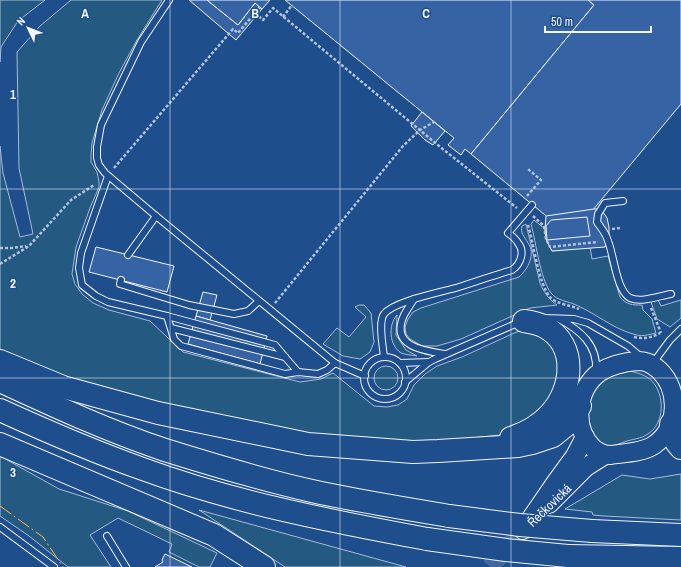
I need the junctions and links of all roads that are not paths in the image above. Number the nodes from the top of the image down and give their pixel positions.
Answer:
1 (169, 0) edge
2 (108, 176) junction
3 (623, 201) dead end
4 (532, 205) dead end
5 (156, 216) junction
6 (128, 255) dead end
7 (121, 280) dead end
8 (671, 294) dead end
9 (414, 299) junction
10 (259, 301) junction
11 (167, 316) junction
12 (557, 319) junction
13 (524, 321) junction
14 (171, 328) junction
15 (681, 329) edge
16 (446, 354) junction
17 (286, 357) junction
18 (384, 357) junction
19 (0, 361) edge
20 (429, 362) junction
21 (335, 363) junction
22 (400, 363) junction
23 (649, 363) junction
24 (298, 372) junction
25 (364, 376) junction
26 (596, 376) junction
27 (0, 381) edge
28 (405, 382) junction
29 (678, 401) edge
30 (580, 406) junction
31 (0, 410) edge
32 (671, 424) junction
33 (585, 437) junction
34 (0, 444) edge
35 (681, 448) edge
36 (438, 451) junction
37 (606, 455) junction
38 (0, 527) edge
39 (681, 535) edge
40 (107, 536) dead end
41 (681, 558) edge
42 (54, 567) edge
43 (126, 567) edge
44 (264, 567) edge

1 - 2 lane
2 - 5 lane
2 - 11 lane
3 - 8 lane
4 - 9 lane
5 - 6 lane
5 - 10 lane
7 - 10 lane
9 - 16 lane
9 - 18 lane
10 - 21 lane
11 - 14 lane
11 - 17 lane
12 - 13 lane
12 - 23 lane
12 - 26 lane
13 - 16 lane
13 - 36 highway
14 - 17 lane
14 - 24 lane
15 - 23 lane
16 - 20 lane
17 - 24 lane
18 - 22 lane
18 - 25 lane
19 - 36 highway
20 - 22 lane
20 - 28 lane
21 - 24 lane
21 - 25 lane
22 - 28 lane
23 - 26 street
23 - 29 street
25 - 28 lane
26 - 30 street
27 - 39 highway, bridge
29 - 32 street
30 - 33 street
30 - 36 highway
31 - 41 highway, bridge
32 - 35 highway
32 - 37 street
33 - 37 street
33 - 37 street, Řečkovická
34 - 44 highway
38 - 42 lane
40 - 43 lane

